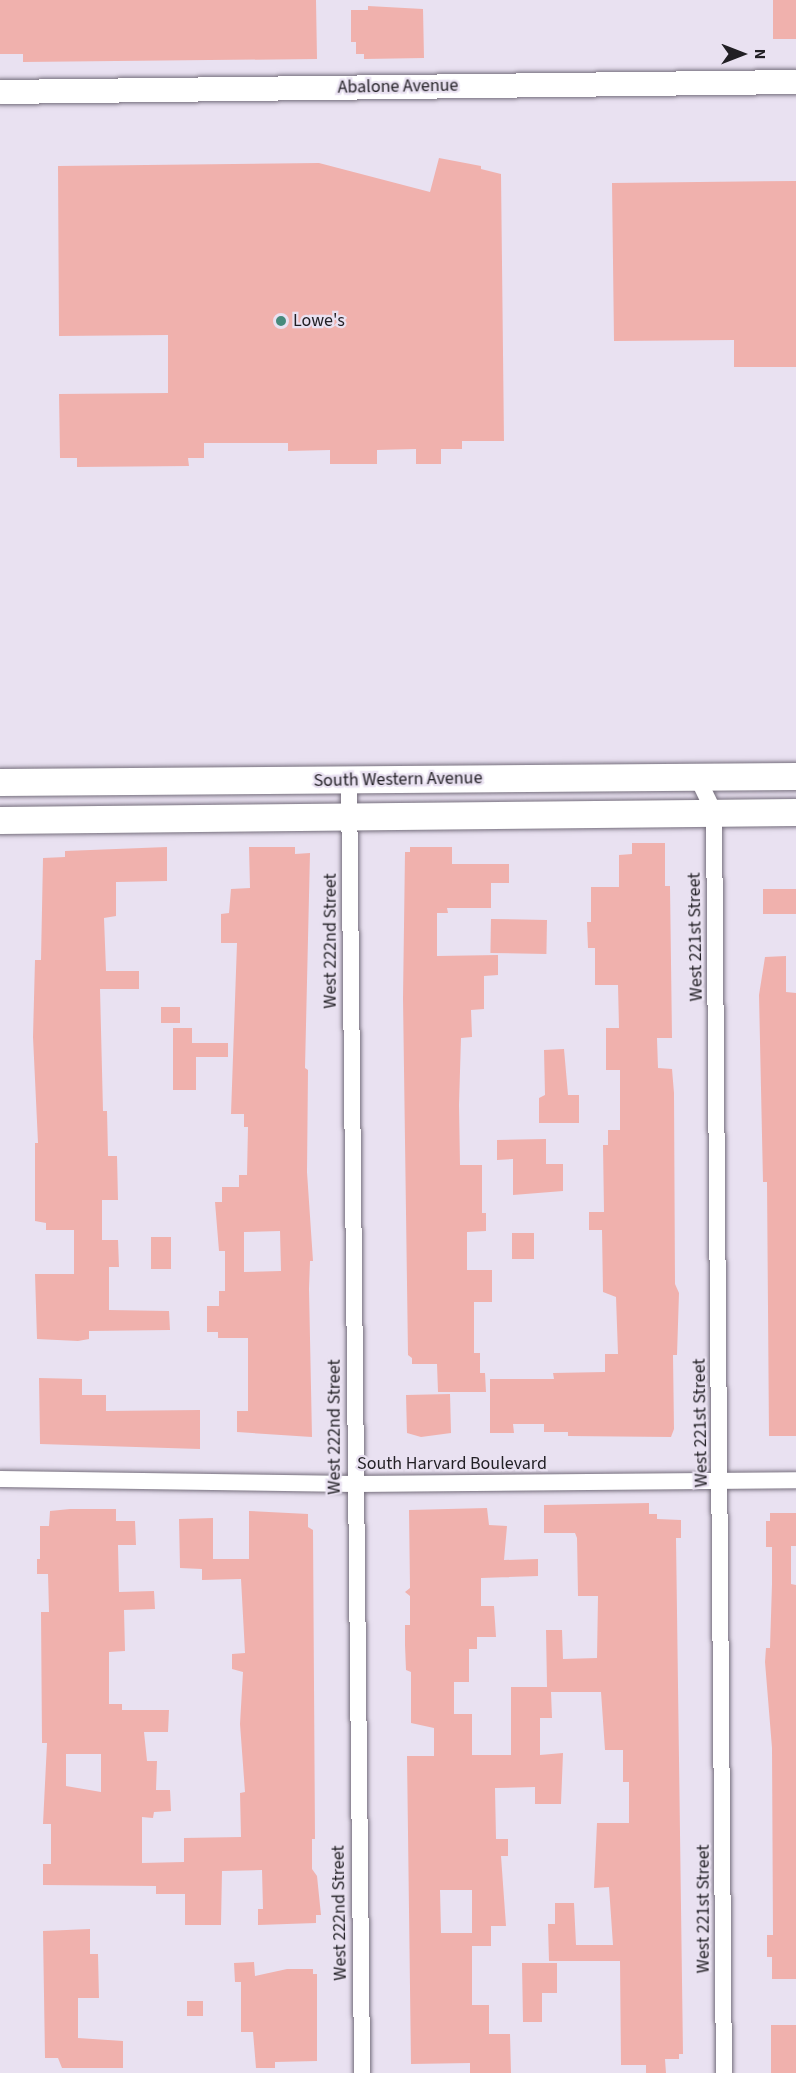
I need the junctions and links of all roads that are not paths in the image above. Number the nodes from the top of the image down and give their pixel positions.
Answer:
1 (796, 82) edge
2 (0, 92) edge
3 (796, 776) edge
4 (697, 777) junction
5 (350, 781) junction
6 (0, 782) edge
7 (714, 812) junction
8 (796, 812) edge
9 (350, 815) junction
10 (0, 820) edge
11 (0, 1479) edge
12 (796, 1480) edge
13 (721, 1481) junction
14 (355, 1484) junction
15 (362, 2073) edge
16 (724, 2073) edge

1 - 2 street, Abalone Avenue
3 - 4 main road, South Western Avenue
4 - 5 main road, South Western Avenue
4 - 7 street, West 221st Street
5 - 6 main road, South Western Avenue
5 - 9 street, West 222nd Street
7 - 8 main road, South Western Avenue
7 - 9 main road, South Western Avenue
7 - 13 street, West 221st Street
9 - 10 main road, South Western Avenue
9 - 14 street, West 222nd Street
11 - 14 street, South Harvard Boulevard
12 - 13 street, South Harvard Boulevard
13 - 14 street, South Harvard Boulevard
13 - 16 street, West 221st Street
14 - 15 street, West 222nd Street

